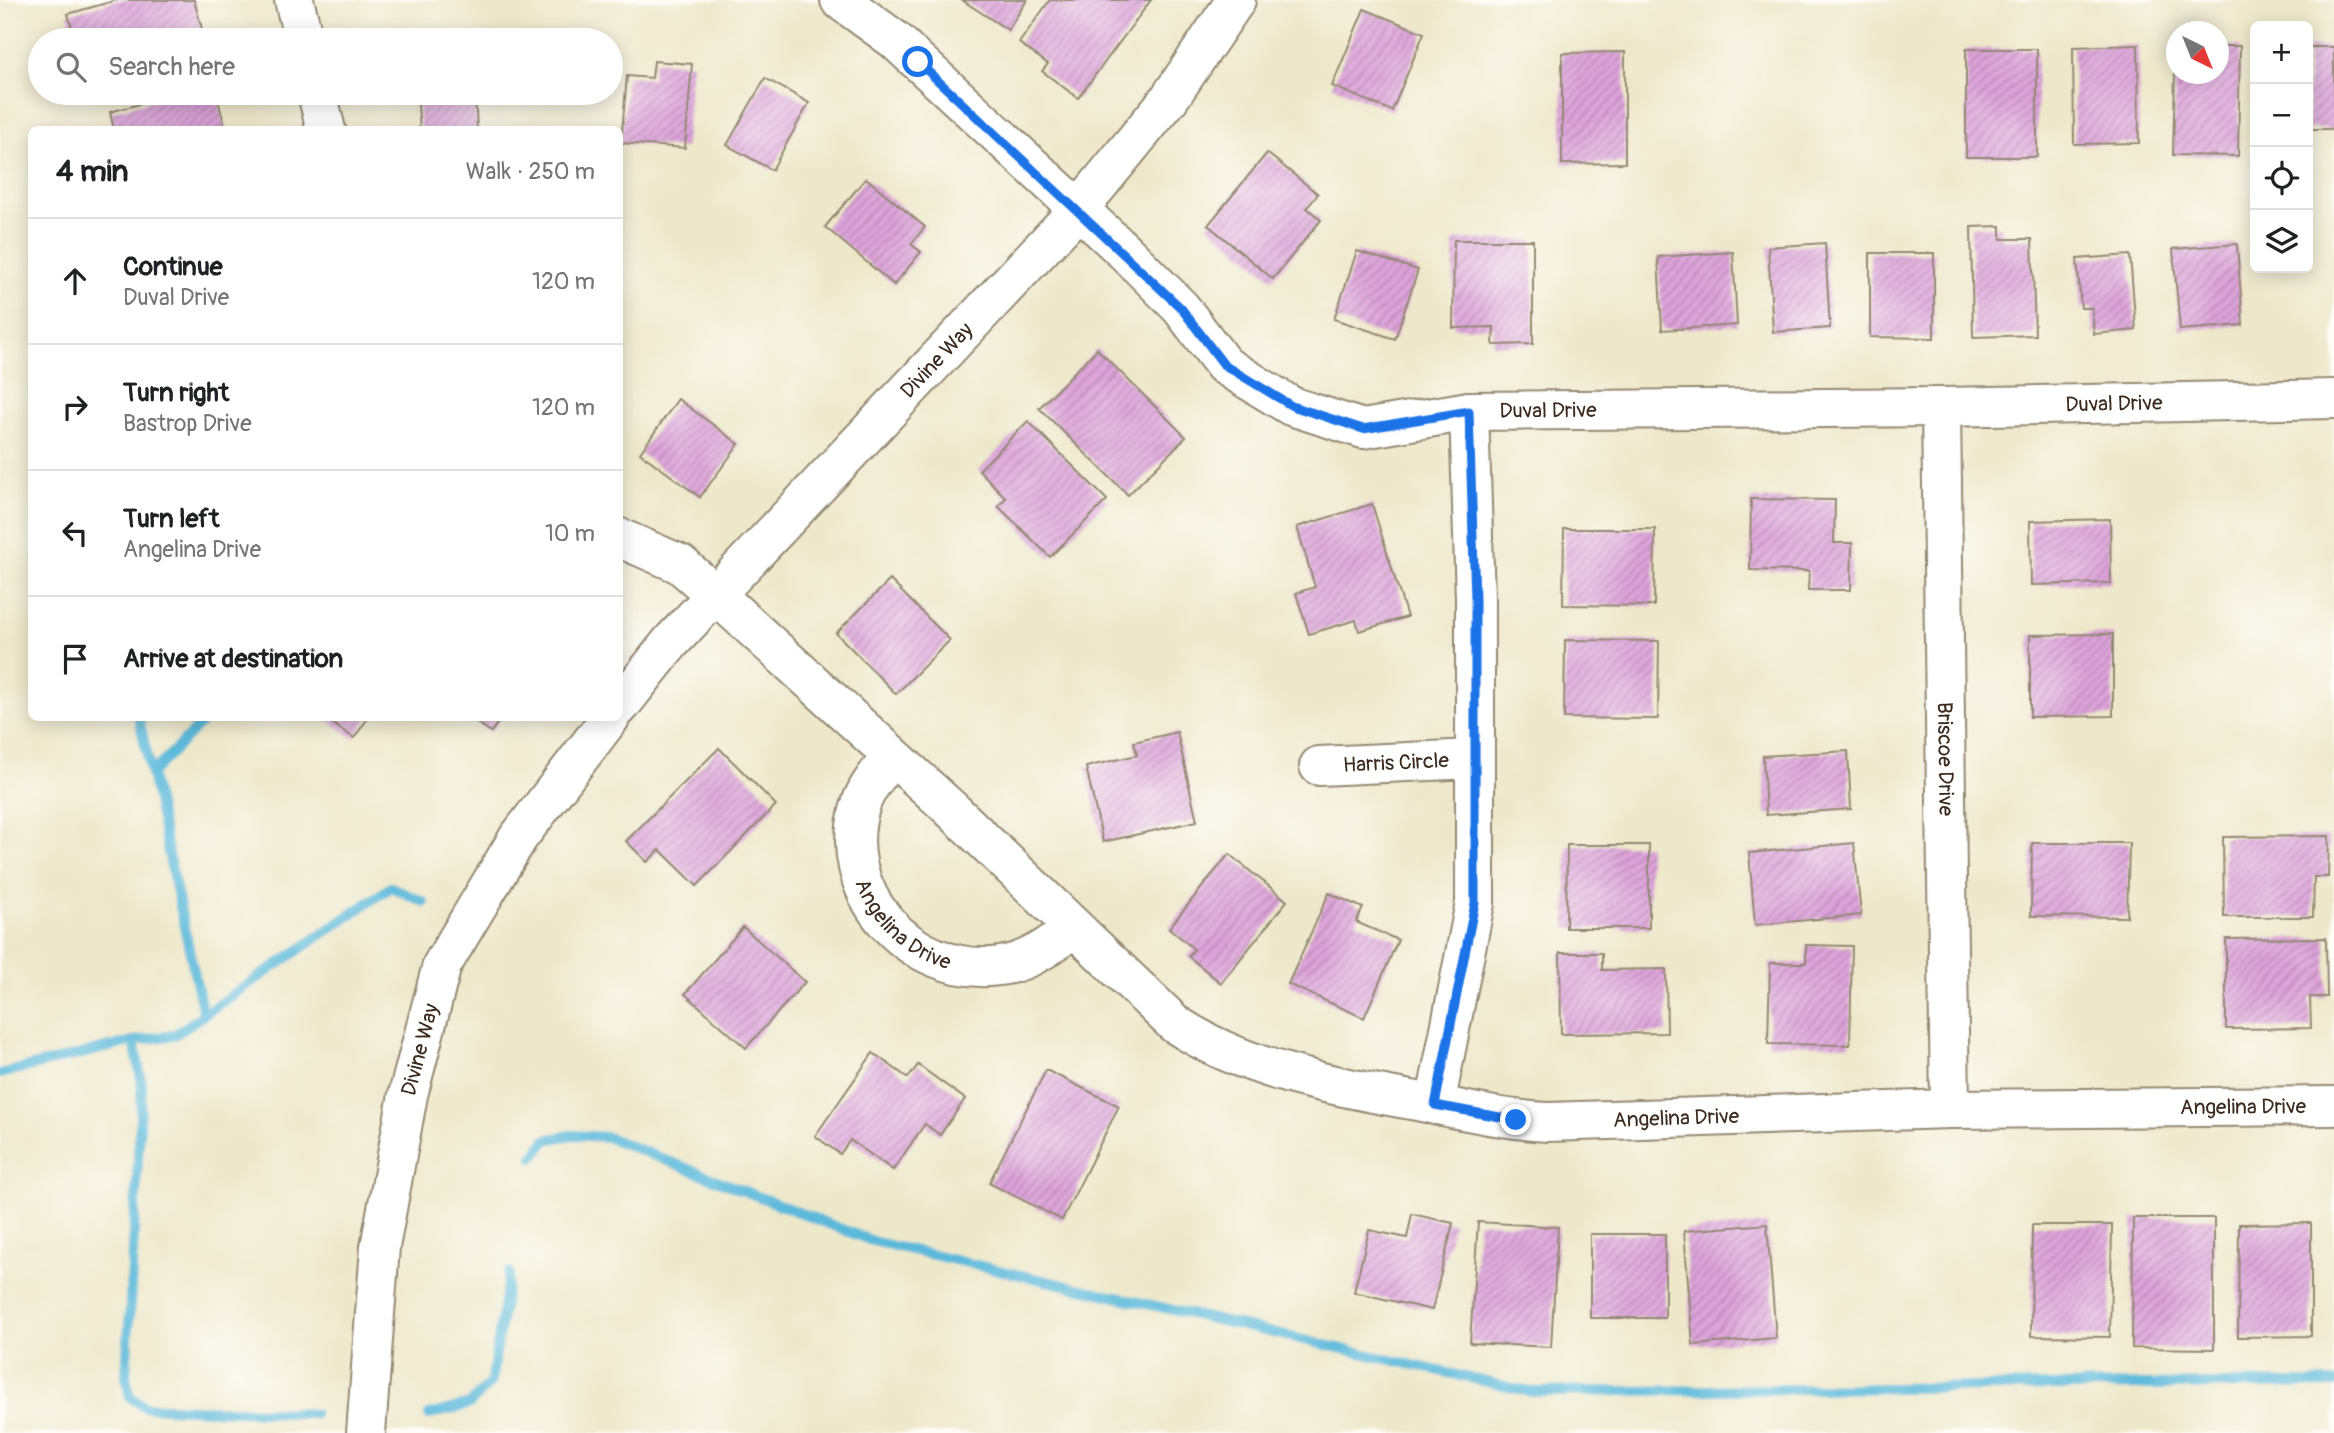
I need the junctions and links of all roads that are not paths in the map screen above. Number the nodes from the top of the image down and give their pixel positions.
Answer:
1 (294, 0) edge
2 (840, 0) edge
3 (1236, 0) edge
4 (301, 28) edge
5 (320, 105) edge
6 (325, 126) edge
7 (1078, 211) junction
8 (2334, 399) edge
9 (1941, 407) junction
10 (1469, 411) junction
11 (623, 539) edge
12 (716, 595) junction
13 (623, 702) edge
14 (608, 721) edge
15 (892, 758) junction
16 (1474, 759) junction
17 (1319, 766) dead end
18 (1074, 927) junction
19 (1435, 1105) junction
20 (2334, 1106) edge
21 (1950, 1109) junction
22 (366, 1433) edge

1 - 4 street
2 - 7 street, Duval Drive
3 - 7 street, Divine Way
5 - 6 street
7 - 10 street, Duval Drive
7 - 12 street, Divine Way
8 - 9 street, Duval Drive
9 - 10 street, Duval Drive
9 - 21 street, Briscoe Drive
10 - 16 street
11 - 12 street, Angelina Drive
12 - 13 street, Divine Way
12 - 15 street, Angelina Drive
14 - 22 street, Divine Way
15 - 18 street, Angelina Drive
15 - 18 street, Angelina Drive
16 - 17 street, Harris Circle
16 - 19 street
18 - 19 street, Angelina Drive
19 - 21 street, Angelina Drive
20 - 21 street, Angelina Drive

